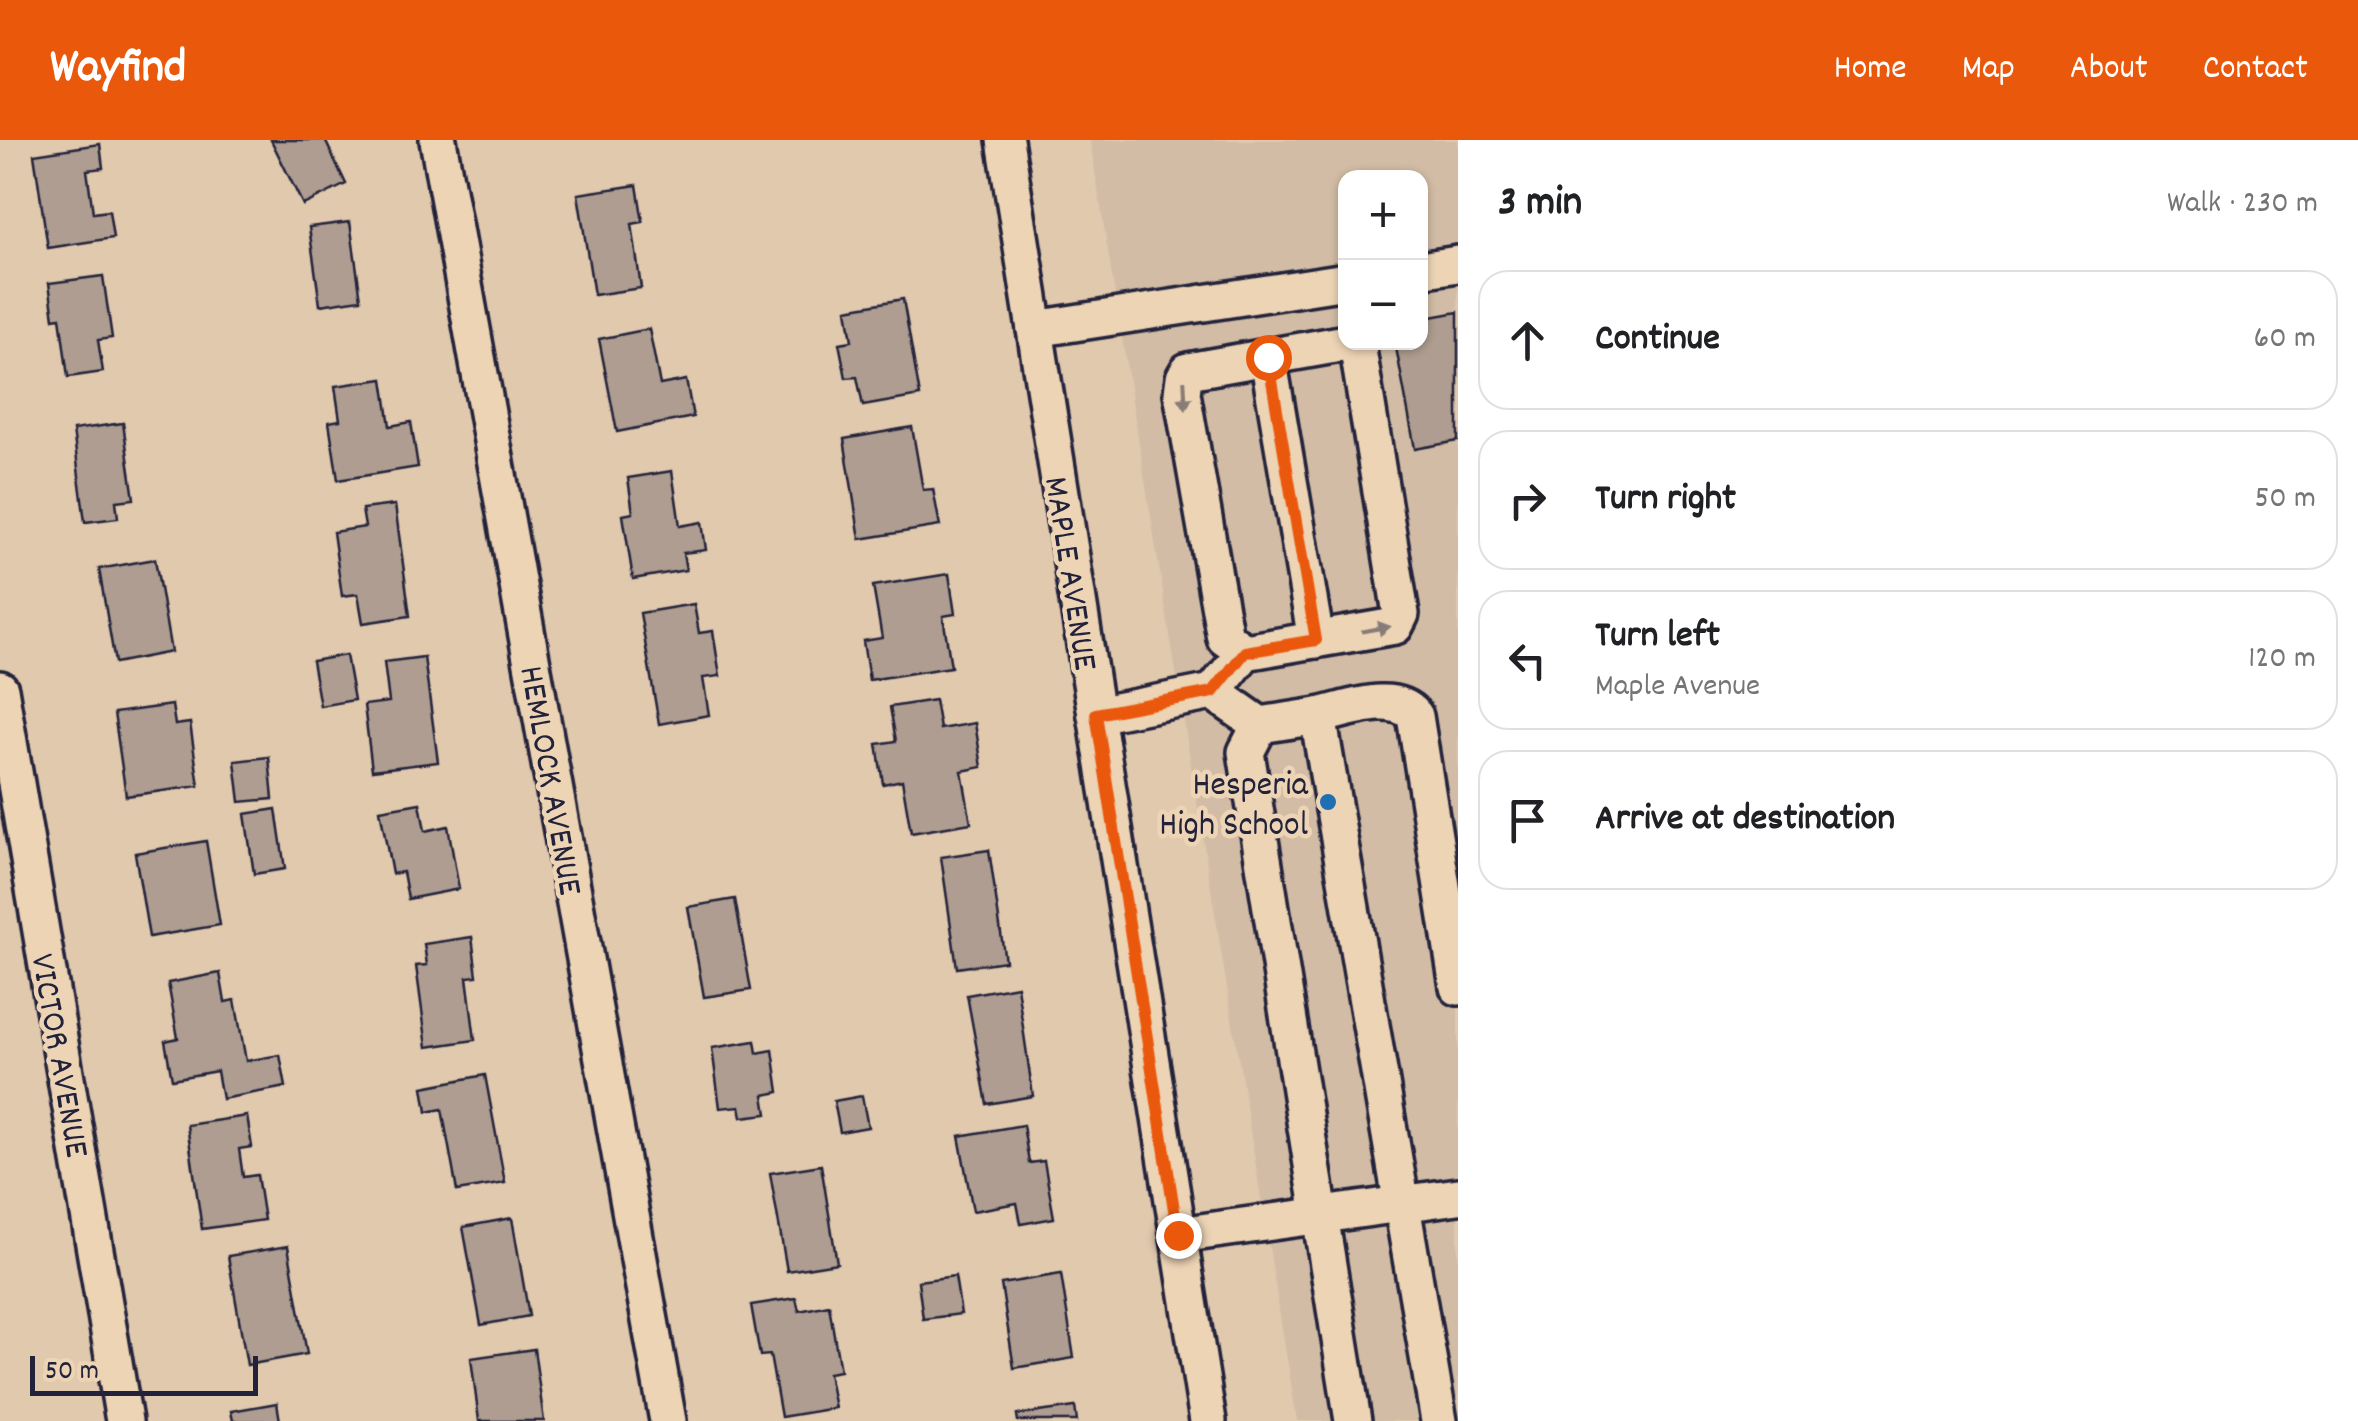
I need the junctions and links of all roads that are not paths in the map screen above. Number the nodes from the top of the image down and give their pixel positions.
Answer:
1 (438, 140) edge
2 (1005, 140) edge
3 (1458, 264) edge
4 (1428, 269) edge
5 (1338, 282) edge
6 (1035, 328) junction
7 (1268, 357) junction
8 (1316, 640) junction
9 (1245, 652) junction
10 (0, 689) edge
11 (1213, 692) junction
12 (1096, 714) junction
13 (1318, 716) junction
14 (1260, 725) junction
15 (1458, 987) edge
16 (1458, 1196) edge
17 (1404, 1204) junction
18 (1320, 1217) junction
19 (1178, 1235) junction
20 (124, 1421) edge
21 (668, 1421) edge
22 (1208, 1421) edge
23 (1352, 1421) edge
24 (1439, 1421) edge

1 - 21 street, HEMLOCK AVENUE
2 - 6 street, MAPLE AVENUE
3 - 4 street
5 - 6 street
6 - 12 street, MAPLE AVENUE
7 - 8 street
8 -> 7 street
7 -> 9 street
8 - 9 street
9 - 11 street
10 - 20 street, VICTOR AVENUE
11 - 12 street
11 - 14 street
12 - 19 street, MAPLE AVENUE
13 - 14 street
13 - 15 street
13 - 17 street
14 - 18 street
16 - 17 street
17 - 18 street
17 - 24 street
18 - 19 street
18 - 23 street
19 - 22 street, MAPLE AVENUE

